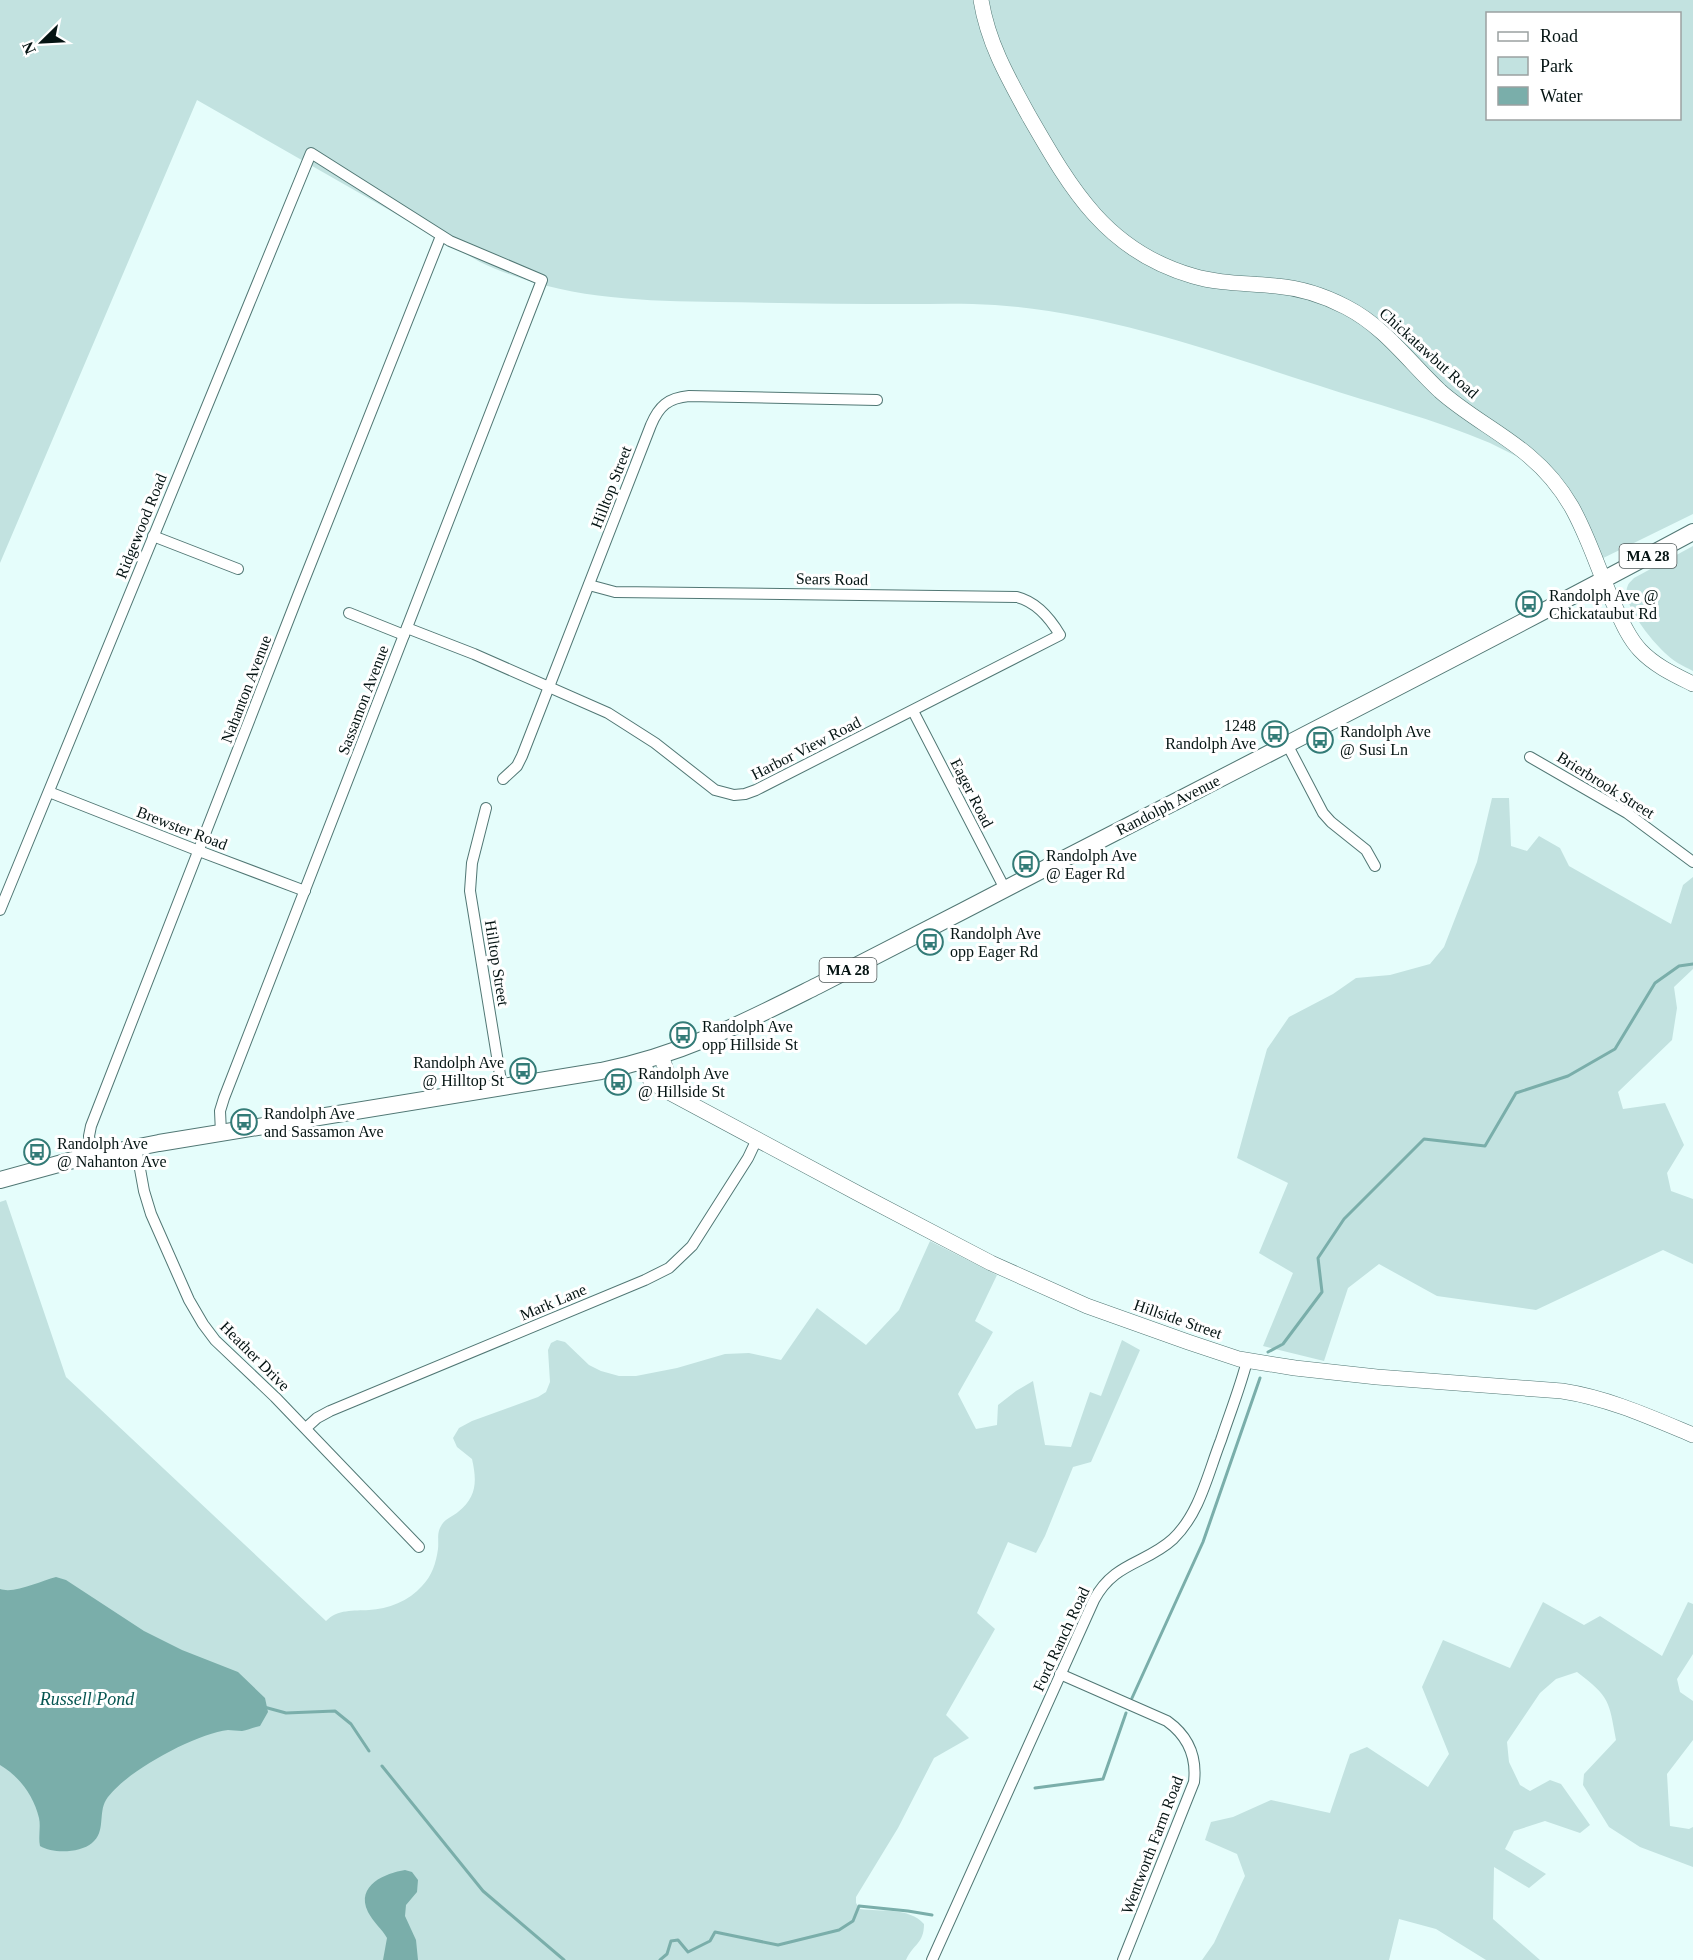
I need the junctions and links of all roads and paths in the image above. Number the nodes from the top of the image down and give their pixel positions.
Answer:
1 (981, 0) edge
2 (441, 236) junction
3 (877, 400) dead end
4 (1693, 532) edge
5 (153, 536) junction
6 (238, 569) dead end
7 (1603, 580) junction
8 (589, 585) junction
9 (349, 612) dead end
10 (406, 631) junction
11 (1060, 635) joint
12 (1693, 684) edge
13 (549, 688) junction
14 (913, 711) junction
15 (1287, 744) junction
16 (1530, 757) dead end
17 (503, 779) dead end
18 (49, 792) junction
19 (486, 808) dead end
20 (199, 851) junction
21 (1693, 862) edge
22 (1375, 866) dead end
23 (1005, 889) junction
24 (305, 891) junction
25 (0, 910) edge
26 (661, 1056) junction
27 (642, 1062) junction
28 (502, 1087) junction
29 (692, 1105) junction
30 (221, 1133) junction
31 (757, 1139) junction
32 (136, 1147) junction
33 (92, 1156) junction
34 (0, 1180) edge
35 (1247, 1361) junction
36 (306, 1428) junction
37 (1693, 1435) edge
38 (419, 1547) dead end
39 (1060, 1674) junction
40 (932, 1960) edge
41 (1123, 1960) edge

1 - 7 street, Chickatawbut Road
2 - 5 street, Ridgewood Road
2 - 10 street, Sassamon Avenue
2 - 20 street, Nahanton Avenue
3 - 8 street, Hilltop Street
4 - 7 main road, Randolph Avenue / MA 28
5 - 6 street
5 - 18 street, Ridgewood Road
7 - 12 street, Chickatawbut Road
7 - 15 main road, Randolph Avenue / MA 28
8 - 11 street, Sears Road
8 - 13 street, Hilltop Street
9 - 10 street, Harbor View Road
10 - 13 street, Harbor View Road
10 - 24 street, Sassamon Avenue
11 - 14 street, Harbor View Road
13 - 14 street, Harbor View Road
13 - 17 street, Hilltop Street
14 - 23 street, Eager Road
15 - 22 street
15 - 23 main road, Randolph Avenue / MA 28
16 - 21 street, Brierbrook Street
18 - 20 street, Brewster Road
18 - 25 street, Ridgewood Road
19 - 28 street, Hilltop Street
20 - 24 street, Brewster Road
20 - 33 street, Nahanton Avenue
23 - 26 main road, Randolph Avenue / MA 28
24 - 30 street, Sassamon Avenue
26 - 27 main road, Randolph Avenue / MA 28
26 - 29 street, Hillside Street
27 - 28 main road, Randolph Avenue / MA 28
27 - 29 street, Hillside Street
28 - 30 main road, Randolph Avenue / MA 28
29 - 31 street, Hillside Street
30 - 32 main road, Randolph Avenue / MA 28
31 - 35 street, Hillside Street
31 - 36 street, Mark Lane
32 - 33 main road, Randolph Avenue / MA 28
32 - 36 street, Heather Drive
33 - 34 main road, Randolph Avenue / MA 28
35 - 37 street, Hillside Street
35 - 39 street, Ford Ranch Road
36 - 38 street, Heather Drive
39 - 40 street, Ford Ranch Road
39 - 41 street, Wentworth Farm Road

